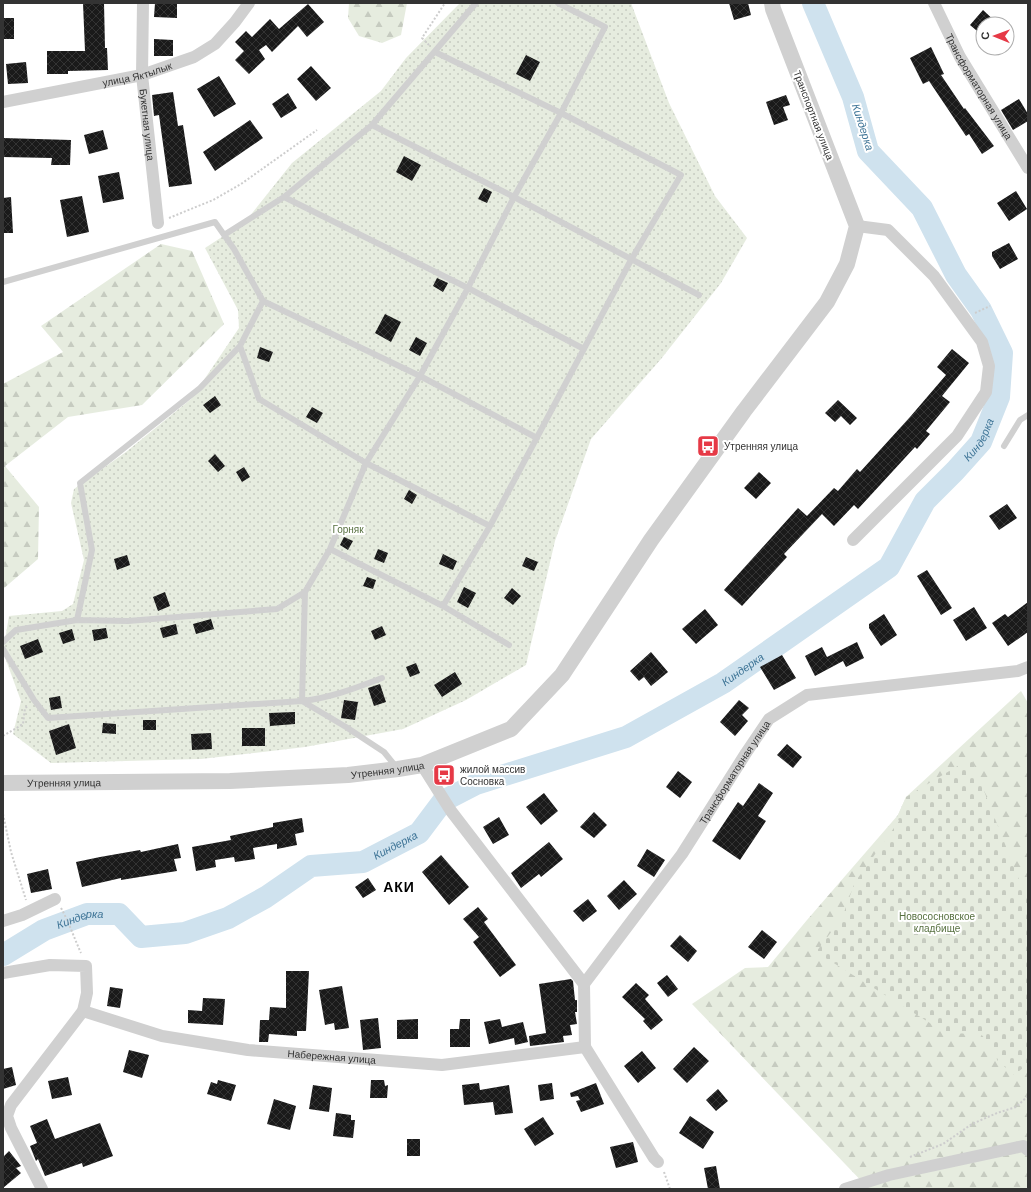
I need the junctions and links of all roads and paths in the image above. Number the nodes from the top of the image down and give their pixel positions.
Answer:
1 (143, 3) edge
2 (248, 3) edge
3 (445, 3) edge
4 (476, 3) edge
5 (558, 3) edge
6 (772, 3) edge
7 (934, 3) edge
8 (435, 52) junction
9 (142, 75) junction
10 (3, 102) edge
11 (561, 113) junction
12 (372, 125) junction
13 (317, 130) dead end
14 (1028, 168) edge
15 (284, 197) junction
16 (514, 197) junction
17 (158, 223) joint
18 (857, 226) junction
19 (224, 235) junction
20 (631, 260) junction
21 (3, 282) edge
22 (468, 288) junction
23 (699, 295) dead end
24 (263, 301) junction
25 (990, 306) dead end
26 (964, 318) junction
27 (240, 346) junction
28 (584, 349) junction
29 (420, 376) junction
30 (1028, 415) edge
31 (537, 438) junction
32 (1004, 446) dead end
33 (366, 463) junction
34 (490, 526) junction
35 (853, 540) dead end
36 (330, 549) junction
37 (305, 592) junction
38 (443, 606) junction
39 (77, 620) junction
40 (3, 642) edge
41 (509, 645) dead end
42 (3, 649) edge
43 (1028, 667) edge
44 (382, 678) dead end
45 (34, 700) junction
46 (302, 701) junction
47 (3, 736) edge
48 (422, 765) junction
49 (398, 770) junction
50 (3, 783) edge
51 (3, 814) edge
52 (55, 899) dead end
53 (30, 911) junction
54 (66, 918) dead end
55 (3, 921) edge
56 (86, 966) junction
57 (3, 973) edge
58 (584, 984) junction
59 (83, 1011) junction
60 (585, 1047) junction
61 (1028, 1096) edge
62 (1028, 1150) edge
63 (906, 1158) dead end
64 (658, 1162) joint
65 (42, 1189) edge
66 (670, 1189) edge
67 (845, 1189) edge

1 - 9 street, Букетная улица
2 - 9 street, улица Яктылык
3 - 8 path
4 - 8 lane
5 - 11 lane
6 - 18 street, Транспортная улица
7 - 14 street, Трансформаторная улица
8 - 11 lane
8 - 12 lane
9 - 10 street, улица Яктылык
9 - 17 street, Букетная улица
11 - 16 lane
11 - 20 lane
12 - 15 lane
12 - 16 lane
13 - 17 path
15 - 19 lane
15 - 22 lane
16 - 20 lane
16 - 22 lane
18 - 26 street
18 - 48 street, Утренняя улица
19 - 21 lane
19 - 24 lane
20 - 23 lane
20 - 28 lane
22 - 28 lane
22 - 29 lane
24 - 27 lane
24 - 29 lane
25 - 26 path
26 - 35 street
27 - 33 lane
27 - 39 lane
28 - 31 lane
29 - 31 lane
29 - 33 lane
30 - 32 lane
31 - 34 lane
33 - 34 lane
33 - 36 lane
34 - 38 lane
36 - 37 lane
36 - 38 lane
37 - 39 lane
37 - 46 lane
38 - 41 lane
39 - 40 lane
42 - 45 lane
43 - 58 street, Трансформаторная улица
44 - 46 lane
45 - 46 lane
45 - 47 path
46 - 49 lane
48 - 49 street, Утренняя улица
48 - 58 street
49 - 50 street, Утренняя улица
51 - 53 path
52 - 53 street
53 - 55 street
54 - 56 path
56 - 57 street
56 - 59 street
58 - 60 street
59 - 60 street, Набережная улица
59 - 65 street
60 - 64 street
61 - 63 path
62 - 67 street
64 - 66 path

